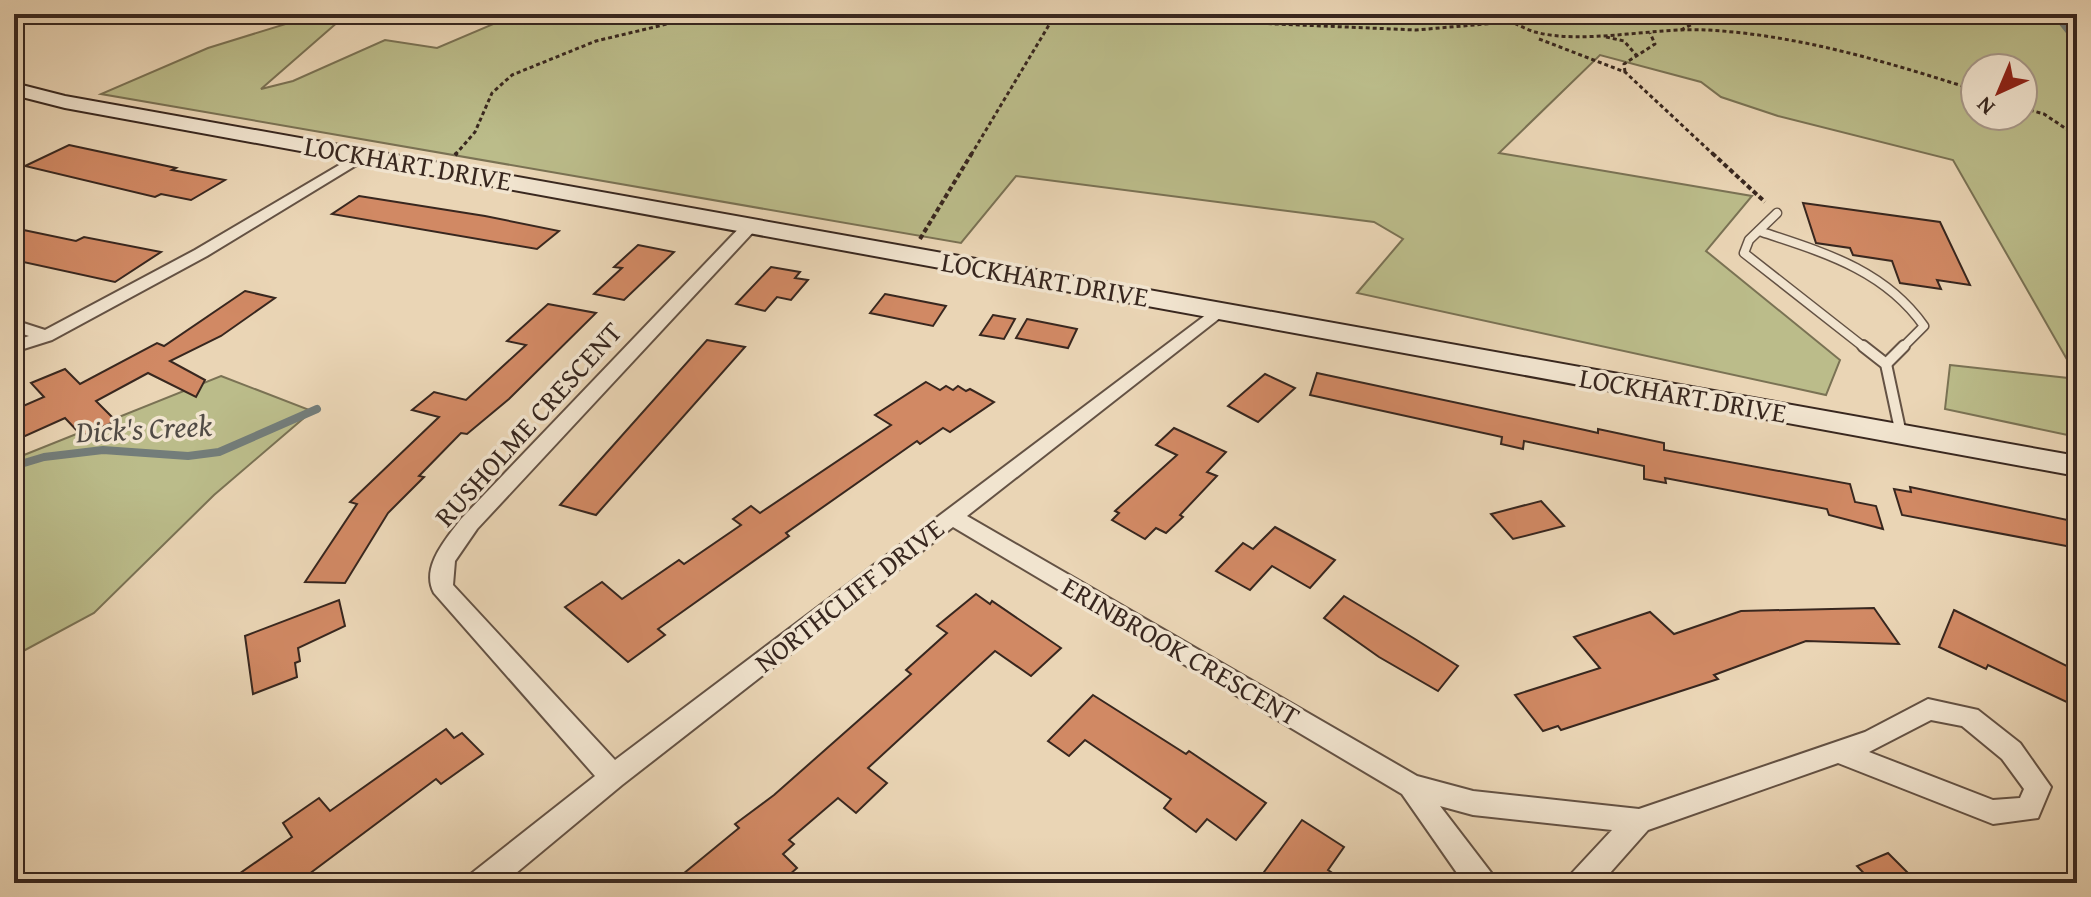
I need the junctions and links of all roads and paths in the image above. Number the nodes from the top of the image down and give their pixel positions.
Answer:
1 (709, 14) edge
2 (1044, 14) edge
3 (1496, 14) edge
4 (1523, 14) edge
5 (1712, 14) edge
6 (1055, 15) edge
7 (1509, 20) junction
8 (1677, 32) junction
9 (1650, 33) junction
10 (1596, 34) junction
11 (1539, 39) dead end
12 (1637, 56) junction
13 (1625, 72) junction
14 (1959, 85) edge
15 (14, 89) edge
16 (2039, 113) edge
17 (2077, 136) edge
18 (363, 155) junction
19 (443, 170) junction
20 (1777, 213) joint
21 (751, 225) junction
22 (1759, 231) junction
23 (912, 255) junction
24 (1219, 310) junction
25 (14, 325) edge
26 (46, 336) junction
27 (14, 347) edge
28 (1886, 364) junction
29 (1901, 434) junction
30 (2077, 466) edge
31 (951, 516) junction
32 (1839, 752) junction
33 (613, 777) junction
34 (1411, 786) junction
35 (1639, 821) junction
36 (482, 883) edge
37 (1485, 883) edge
38 (1582, 883) edge

1 - 19 path
2 - 6 path
3 - 7 path
4 - 7 path
5 - 8 path
6 - 7 path
6 - 23 path
7 - 10 path
8 - 9 path
8 - 14 path
9 - 10 path
9 - 12 path
10 - 12 path
11 - 13 path
12 - 13 path
13 - 20 path
15 - 18 street, LOCKHART DRIVE
16 - 17 path
18 - 19 street, LOCKHART DRIVE
18 - 26 street
19 - 21 street, LOCKHART DRIVE
20 - 22 lane
21 - 23 street, LOCKHART DRIVE
21 - 33 street, RUSHOLME CRESCENT
22 - 28 lane
22 - 28 lane
23 - 24 street, LOCKHART DRIVE
24 - 29 street, LOCKHART DRIVE
24 - 31 street, NORTHCLIFF DRIVE
25 - 26 street
26 - 27 street
28 - 29 lane
29 - 30 street, LOCKHART DRIVE
31 - 33 street, NORTHCLIFF DRIVE
31 - 34 street, ERINBROOK CRESCENT
32 - 32 street, ERINBROOK CRESCENT
32 - 35 street, ERINBROOK CRESCENT
33 - 36 street, NORTHCLIFF DRIVE
34 - 35 street, ERINBROOK CRESCENT
34 - 37 street, ERINBROOK CRESCENT
35 - 38 street, ERINBROOK CRESCENT

